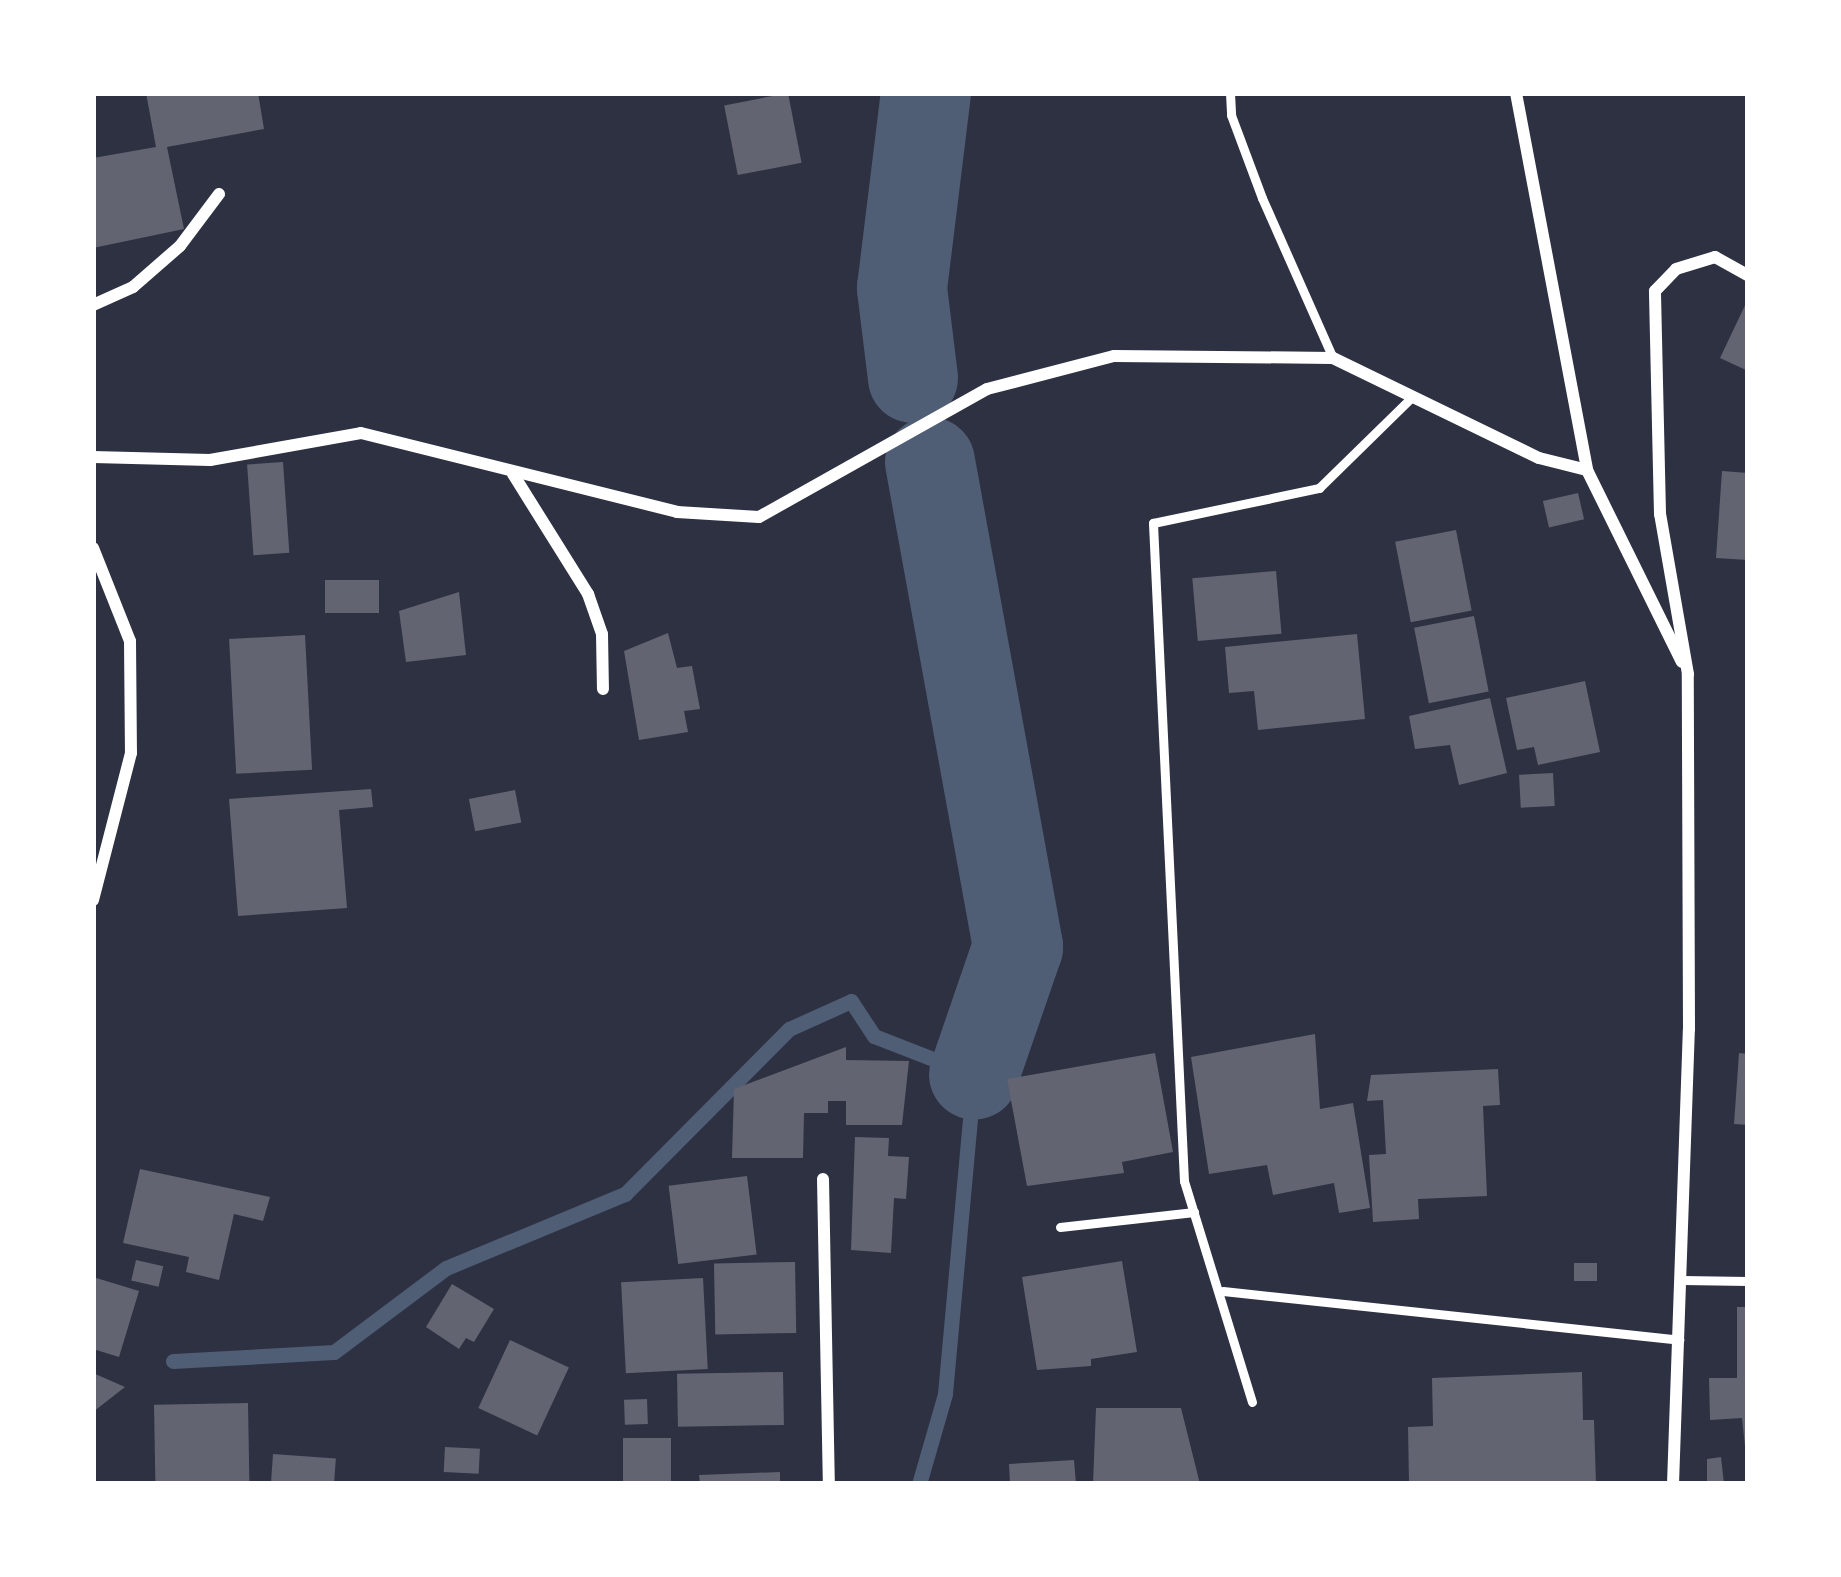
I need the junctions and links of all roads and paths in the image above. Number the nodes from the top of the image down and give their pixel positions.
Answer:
1 (1230, 93) edge
2 (1516, 93) edge
3 (219, 194) dead end
4 (1748, 275) edge
5 (93, 305) edge
6 (1333, 358) junction
7 (1413, 396) junction
8 (93, 457) edge
9 (1586, 470) junction
10 (513, 474) junction
11 (93, 548) edge
12 (1688, 674) junction
13 (603, 689) dead end
14 (93, 900) edge
15 (823, 1179) dead end
16 (1194, 1212) junction
17 (1060, 1227) dead end
18 (1682, 1280) junction
19 (1748, 1281) edge
20 (1223, 1291) junction
21 (1679, 1340) junction
22 (1252, 1402) dead end
23 (829, 1484) edge
24 (1673, 1484) edge

1 - 6 lane
2 - 9 street
3 - 5 street
4 - 12 street
6 - 7 street
6 - 10 street
7 - 9 street
7 - 16 lane
8 - 10 street
9 - 12 street
10 - 13 street
11 - 14 street
12 - 18 street
15 - 23 street
16 - 17 lane
16 - 20 lane
18 - 19 lane
18 - 21 street
20 - 21 lane
20 - 22 lane
21 - 24 street

